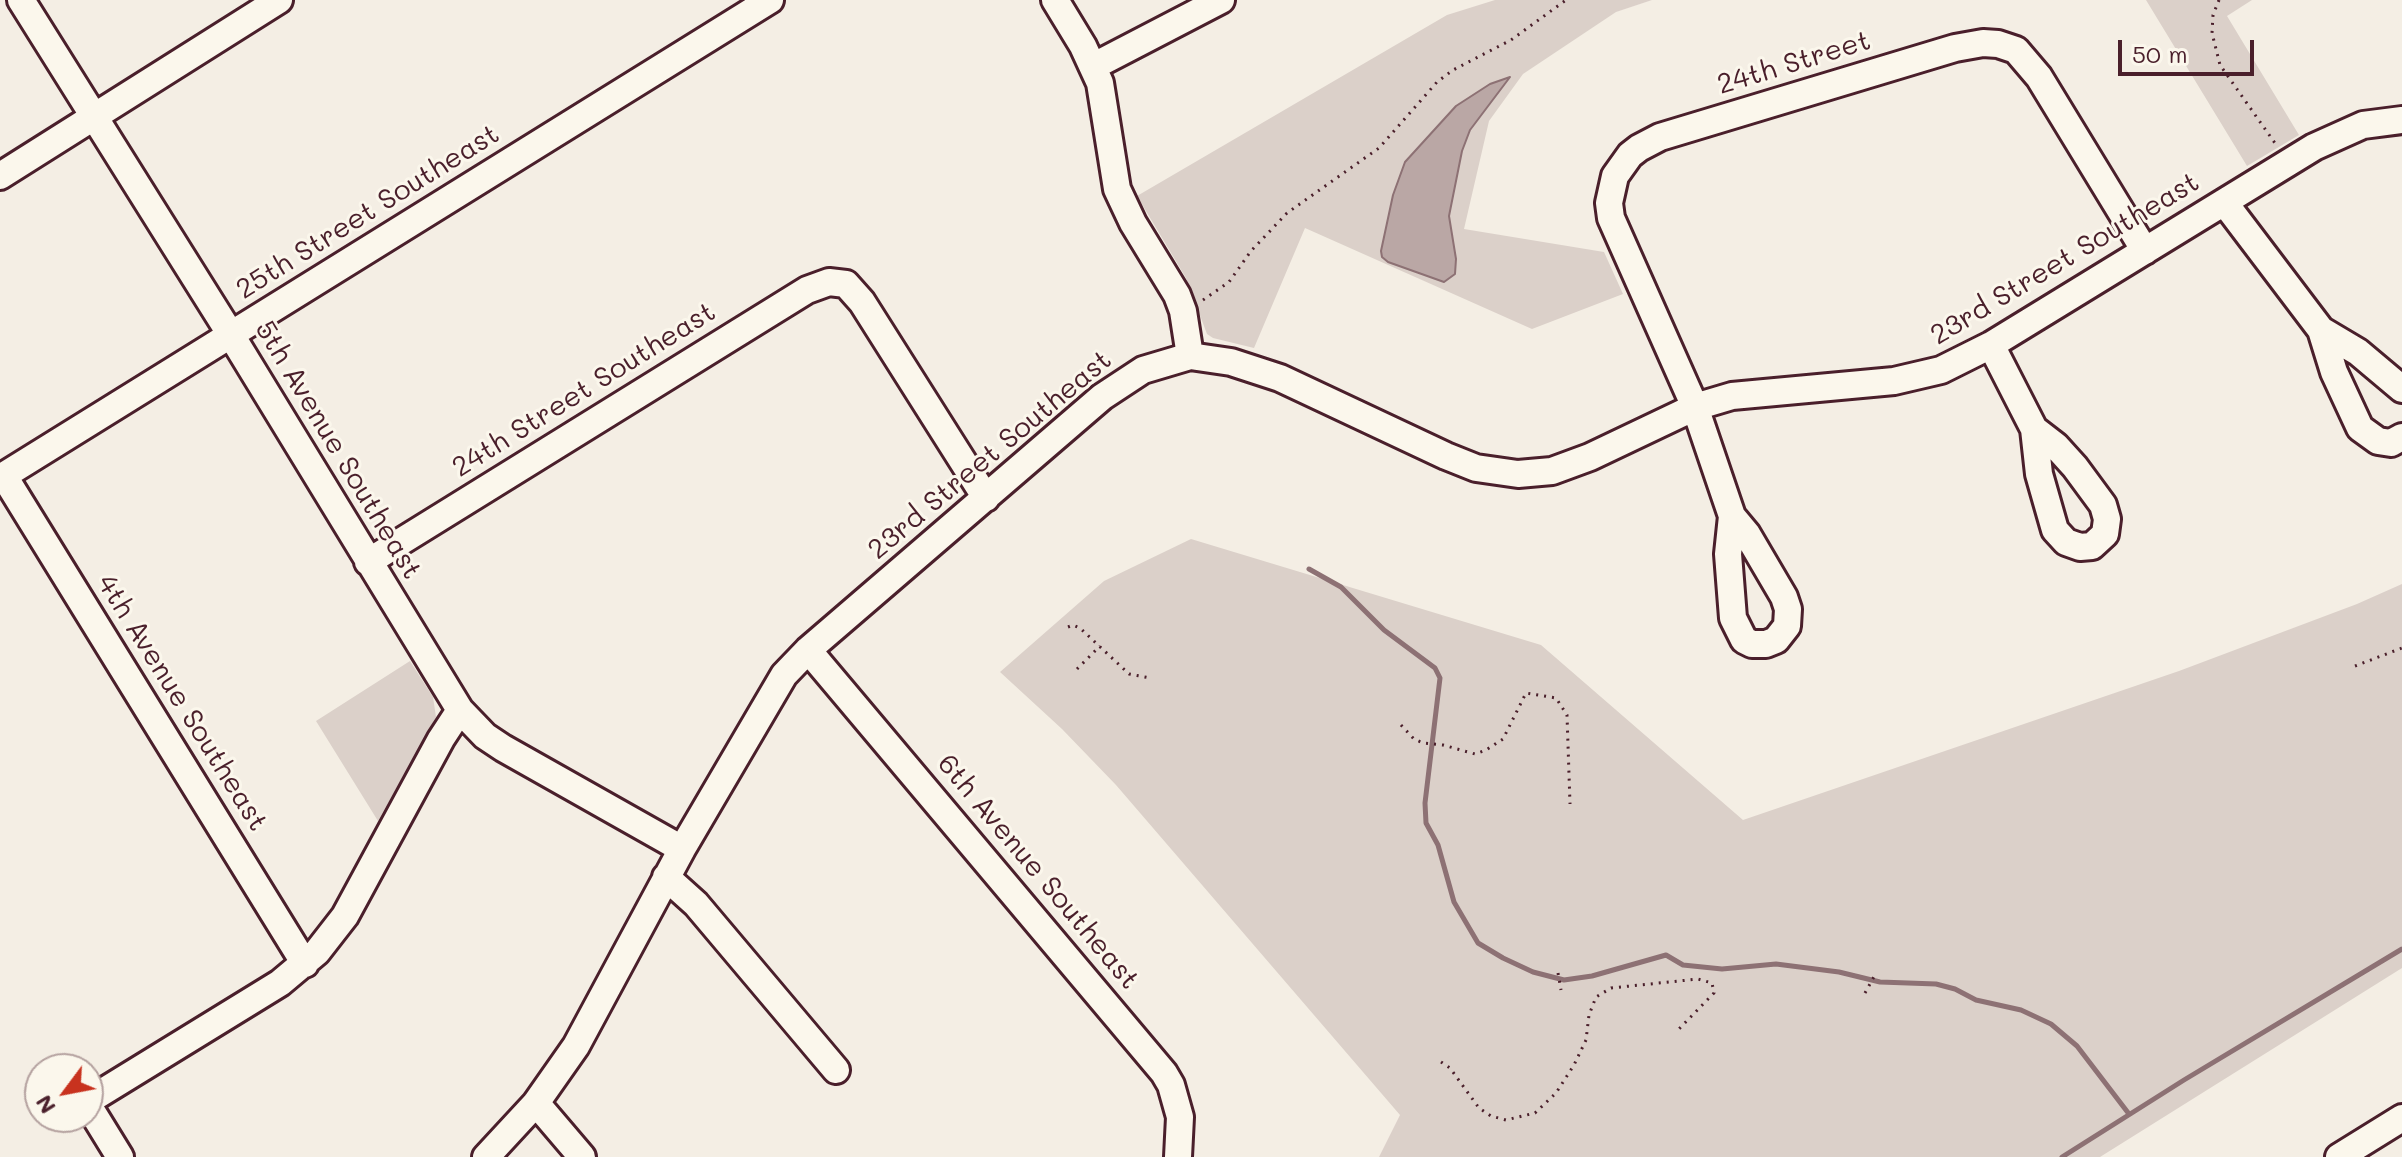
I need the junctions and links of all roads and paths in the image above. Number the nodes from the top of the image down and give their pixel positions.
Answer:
1 (21, 0) edge
2 (279, 0) edge
3 (770, 0) edge
4 (1055, 0) edge
5 (1221, 0) edge
6 (1566, 0) edge
7 (2219, 0) edge
8 (1094, 66) junction
9 (93, 118) junction
10 (2402, 120) edge
11 (2289, 162) junction
12 (0, 176) edge
13 (2224, 202) junction
14 (2145, 251) junction
15 (1183, 311) junction
16 (2321, 330) junction
17 (231, 335) junction
18 (1991, 345) junction
19 (1190, 356) junction
20 (2402, 389) edge
21 (1695, 407) junction
22 (2034, 429) dead end
23 (2402, 437) edge
24 (2, 477) edge
25 (986, 498) junction
26 (1732, 516) dead end
27 (368, 562) junction
28 (1068, 627) dead end
29 (1100, 646) junction
30 (2402, 648) edge
31 (808, 650) junction
32 (2355, 666) dead end
33 (1077, 669) dead end
34 (1150, 678) dead end
35 (460, 710) junction
36 (1401, 725) dead end
37 (1570, 804) dead end
38 (682, 849) junction
39 (666, 877) junction
40 (305, 964) junction
41 (1558, 973) dead end
42 (1876, 973) dead end
43 (1561, 990) dead end
44 (1865, 993) dead end
45 (1676, 1032) dead end
46 (1441, 1062) dead end
47 (836, 1070) dead end
48 (104, 1093) edge
49 (536, 1103) junction
50 (2402, 1118) edge
51 (104, 1130) edge
52 (1179, 1155) edge
53 (120, 1157) edge
54 (486, 1157) edge
55 (582, 1157) edge
56 (2339, 1157) edge

1 - 9 street, 5th Avenue Southeast
2 - 9 street
3 - 17 street, 25th Street Southeast
4 - 8 street
5 - 8 street
6 - 15 path
7 - 11 path
8 - 15 street
9 - 12 street
9 - 17 street, 5th Avenue Southeast
10 - 11 street, 23rd Street Southeast
11 - 13 street, 23rd Street Southeast
13 - 14 street, 23rd Street Southeast
13 - 16 street
14 - 18 street, 23rd Street Southeast
14 - 21 street, 24th Street
15 - 19 street
16 - 20 street
16 - 23 street
17 - 24 street, 25th Street Southeast
17 - 27 street, 5th Avenue Southeast
18 - 21 street, 23rd Street Southeast
18 - 22 street
19 - 21 street, 23rd Street Southeast
19 - 25 street, 23rd Street Southeast
21 - 26 street
24 - 40 street, 4th Avenue Southeast
25 - 27 street, 24th Street Southeast
25 - 31 street, 23rd Street Southeast
27 - 35 street, 5th Avenue Southeast
28 - 29 path
29 - 33 path
29 - 34 path
30 - 32 path
31 - 38 street, 23rd Street Southeast
31 - 52 street, 6th Avenue Southeast
35 - 38 street, 5th Avenue Southeast
35 - 40 street
36 - 37 path
38 - 39 street, 23rd Street Southeast
39 - 47 street
39 - 49 street, 23rd Street Southeast
40 - 48 street
41 - 43 path
42 - 44 path
45 - 46 path
49 - 54 street, 23rd Street Southeast
49 - 55 street
50 - 56 street
51 - 53 street

